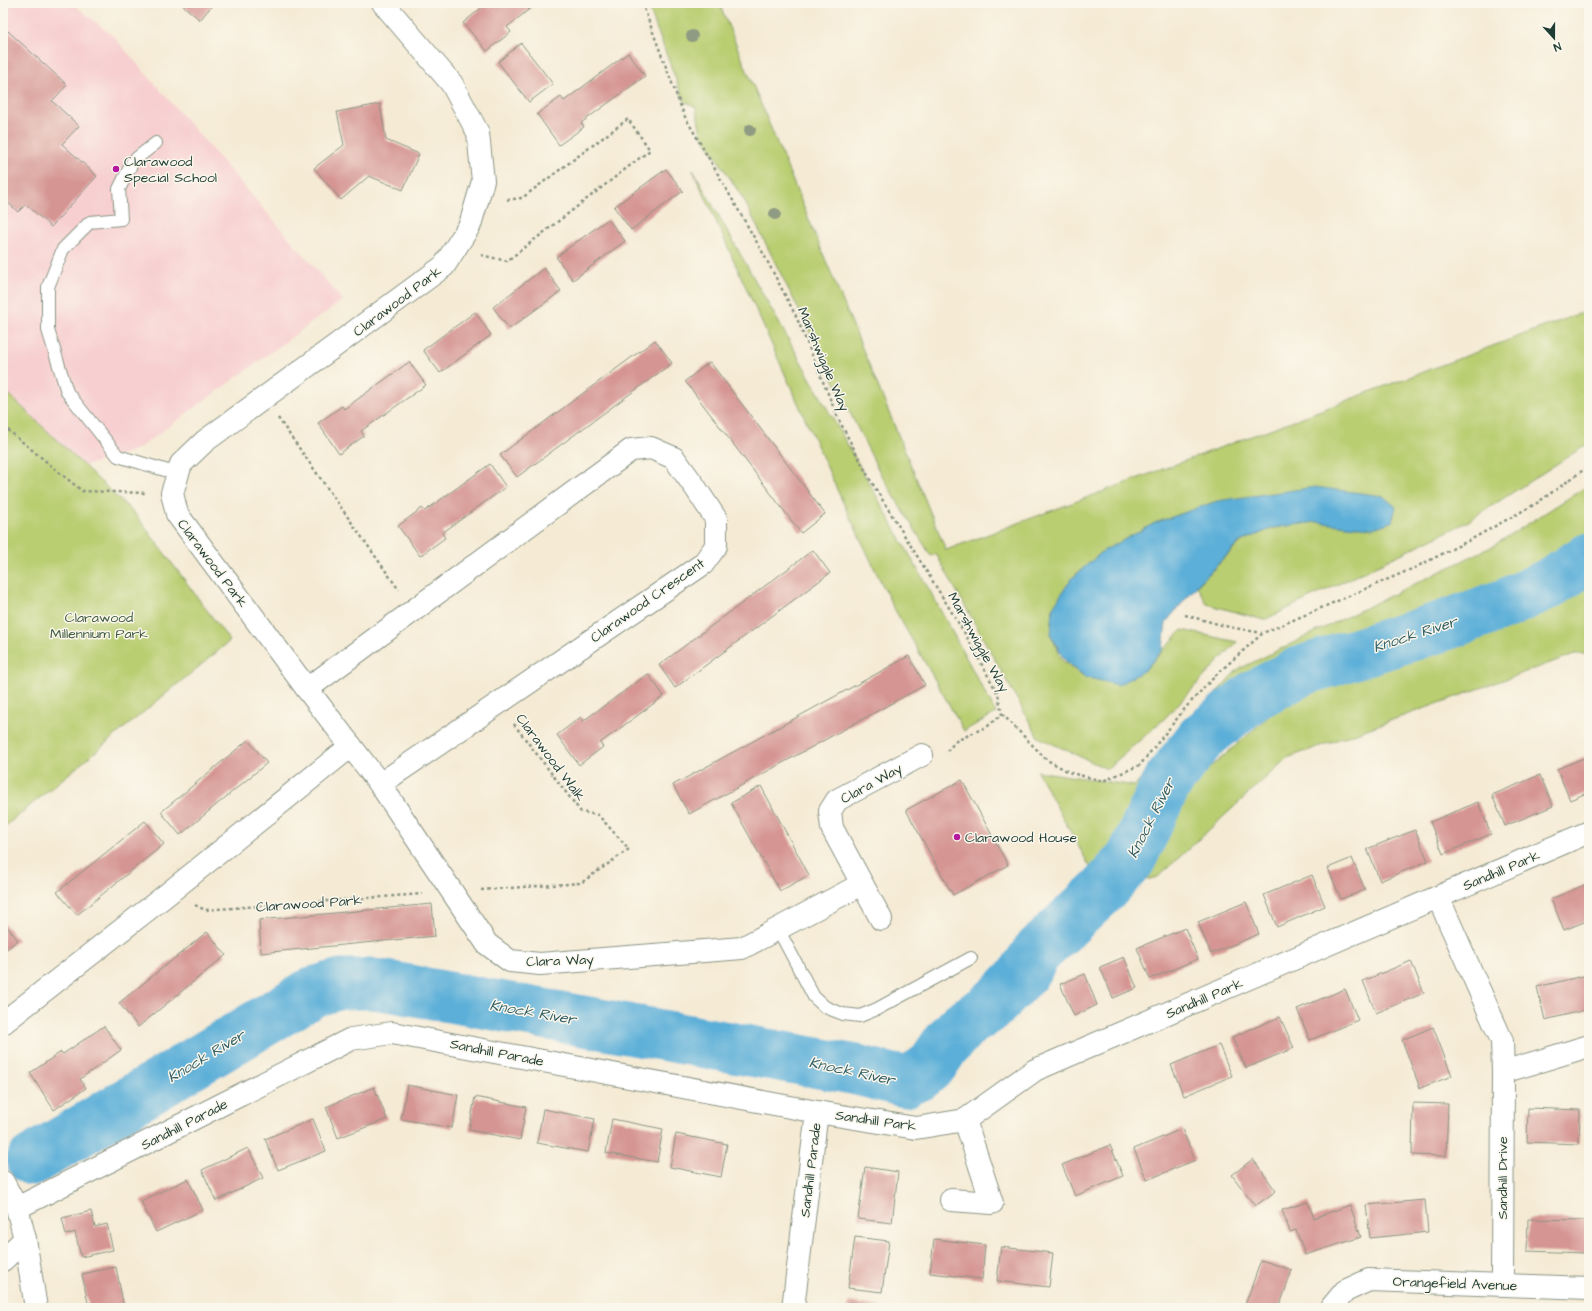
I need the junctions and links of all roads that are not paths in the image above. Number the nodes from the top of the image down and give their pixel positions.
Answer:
1 (383, 3) edge
2 (156, 143) dead end
3 (175, 483) junction
4 (307, 689) junction
5 (351, 746) junction
6 (922, 755) road end
7 (380, 784) junction
8 (1589, 832) edge
9 (862, 884) junction
10 (1438, 897) junction
11 (881, 919) dead end
12 (778, 929) junction
13 (971, 958) dead end
14 (3, 1023) edge
15 (1589, 1046) edge
16 (1503, 1072) junction
17 (817, 1112) junction
18 (965, 1120) junction
19 (3, 1182) edge
20 (951, 1200) dead end
21 (17, 1208) junction
22 (25, 1239) junction
23 (3, 1260) edge
24 (1502, 1284) junction
25 (1589, 1288) edge
26 (36, 1308) edge
27 (793, 1308) edge
28 (1332, 1308) edge

1 - 3 street, Clarawood Park
2 - 3 lane
3 - 4 street, Clarawood Park
4 - 5 street, Clarawood Park
4 - 7 street, Clarawood Crescent
5 - 7 street, Clara Way
5 - 14 street
6 - 9 street, Clara Way
7 - 12 street, Clara Way
8 - 10 street, Sandhill Park
9 - 11 street, Clara Way
9 - 12 street, Clara Way
10 - 16 street, Sandhill Drive
10 - 18 street, Sandhill Park
12 - 13 lane
15 - 16 street
16 - 24 street, Sandhill Drive
17 - 18 street, Sandhill Park
17 - 21 street, Sandhill Parade
17 - 27 street, Sandhill Parade
18 - 20 street
19 - 21 street
21 - 22 street
22 - 23 street
22 - 26 street
24 - 25 street, Orangefield Avenue
24 - 28 street, Orangefield Avenue

